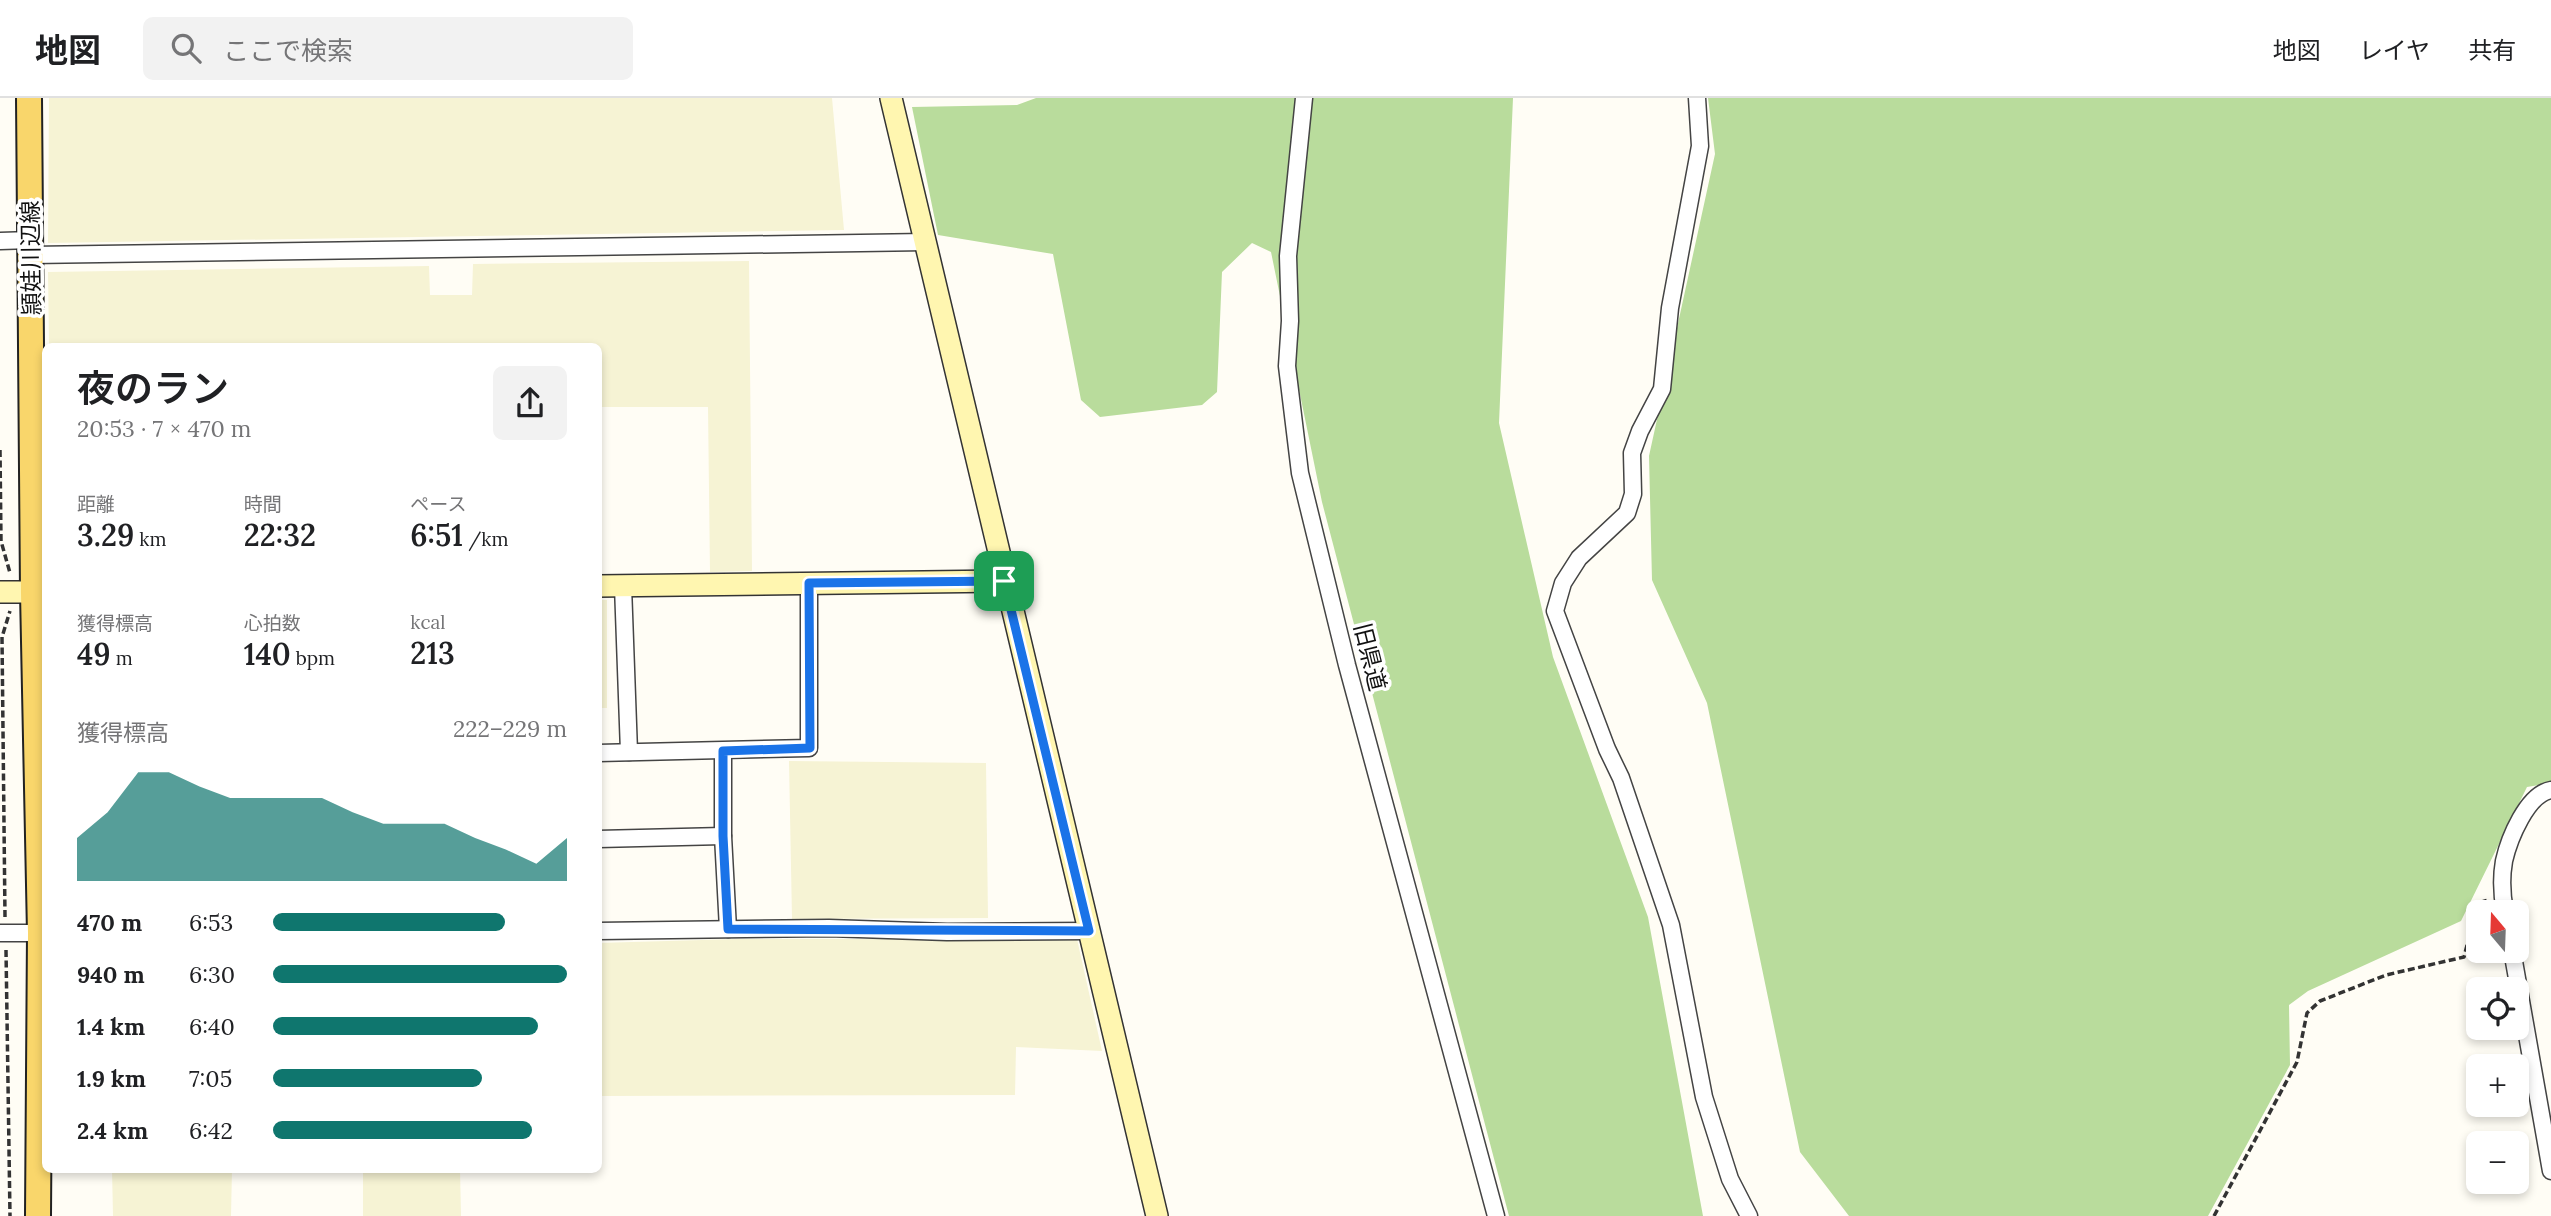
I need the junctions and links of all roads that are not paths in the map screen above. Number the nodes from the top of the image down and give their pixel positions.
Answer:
1 (29, 98) edge
2 (891, 98) edge
3 (1304, 98) edge
4 (1697, 98) edge
5 (0, 241) edge
6 (926, 242) junction
7 (31, 248) junction
8 (1004, 581) junction
9 (809, 583) junction
10 (602, 586) edge
11 (623, 586) junction
12 (23, 592) edge
13 (723, 751) junction
14 (629, 752) junction
15 (602, 753) edge
16 (2551, 790) edge
17 (723, 836) junction
18 (602, 839) edge
19 (2504, 900) edge
20 (42, 916) edge
21 (728, 929) junction
22 (602, 931) edge
23 (1089, 931) junction
24 (3, 933) edge
25 (42, 933) edge
26 (2514, 963) edge
27 (42, 990) edge
28 (2551, 1171) edge
29 (38, 1216) edge
30 (1157, 1216) edge
31 (1496, 1216) edge
32 (1749, 1216) edge

1 - 7 main road, 頴娃川辺線
2 - 6 street
3 - 31 street, 旧県道
4 - 32 street
5 - 7 street
6 - 7 street
6 - 8 street
7 - 12 main road, 頴娃川辺線
8 - 9 street
8 - 23 street
9 - 11 street
9 - 13 street
10 - 11 street
11 - 14 street
12 - 20 main road, 頴娃川辺線
13 - 14 street
13 - 17 street
14 - 15 street
16 - 19 street
17 - 18 street
17 - 21 street
21 - 22 street
21 - 23 street
23 - 30 street
24 - 25 street
26 - 28 street
27 - 29 main road, 頴娃川辺線

